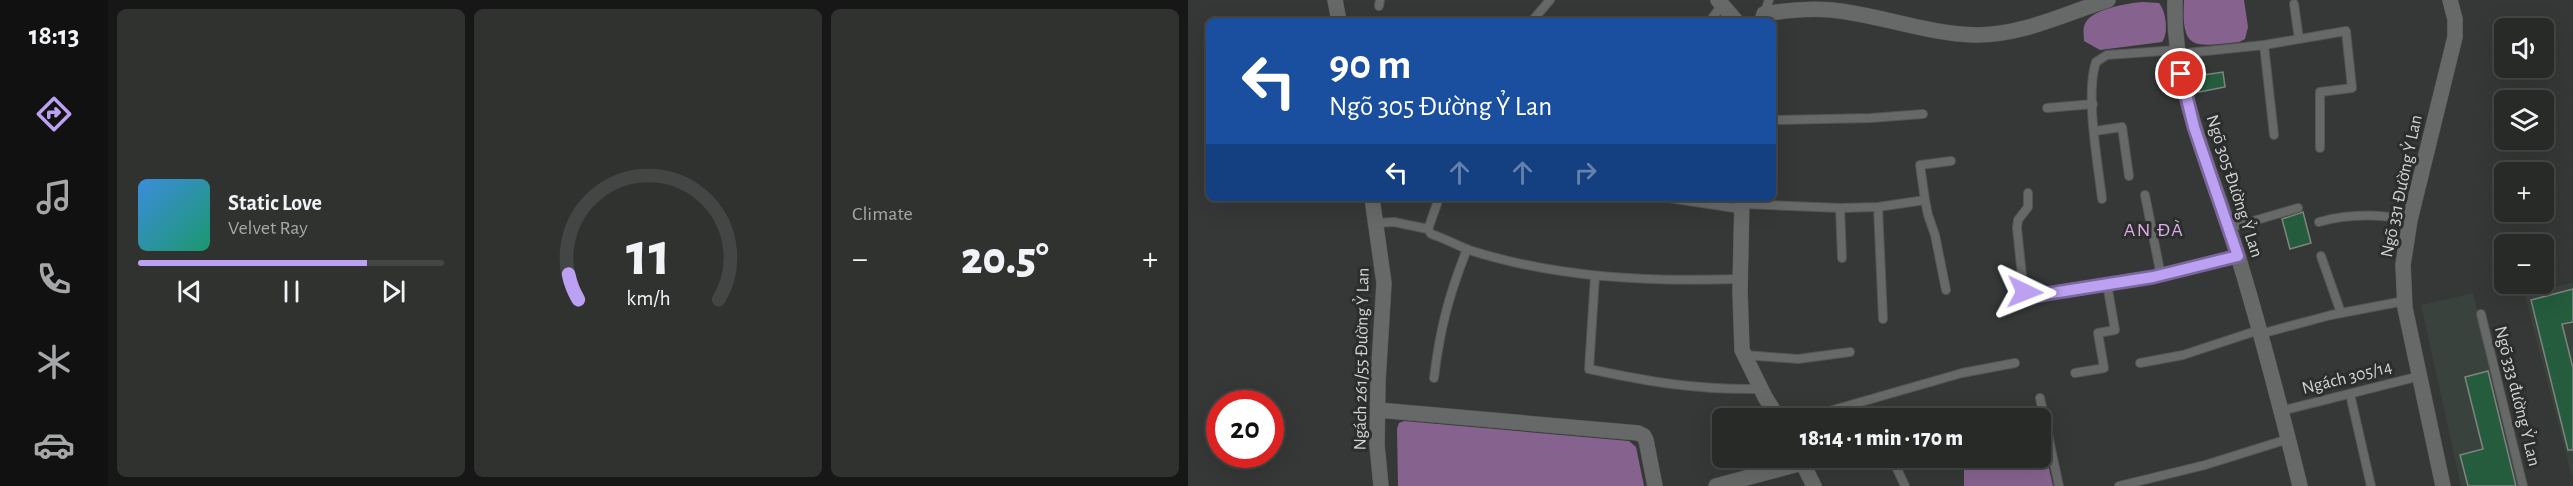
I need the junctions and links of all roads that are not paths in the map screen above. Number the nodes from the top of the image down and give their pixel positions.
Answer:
1 (1335, 0) edge
2 (1550, 0) edge
3 (2108, 0) edge
4 (2175, 0) edge
5 (2450, 0) edge
6 (1720, 2) edge
7 (2294, 4) dead end
8 (1765, 12) edge
9 (1338, 18) edge
10 (1537, 18) edge
11 (1712, 18) edge
12 (1733, 18) edge
13 (2299, 39) junction
14 (2264, 45) junction
15 (2177, 52) junction
16 (2093, 104) junction
17 (2047, 108) dead end
18 (1923, 114) dead end
19 (1776, 120) edge
20 (2095, 132) junction
21 (2274, 135) dead end
22 (2320, 148) dead end
23 (1951, 161) dead end
24 (2129, 177) dead end
25 (2028, 193) dead end
26 (2145, 195) dead end
27 (2102, 199) dead end
28 (1925, 200) junction
29 (1373, 201) edge
30 (1438, 201) edge
31 (1706, 201) edge
32 (1742, 204) edge
33 (1878, 207) junction
34 (1840, 208) junction
35 (2298, 208) dead end
36 (2410, 220) junction
37 (2319, 222) dead end
38 (1377, 223) junction
39 (2229, 228) junction
40 (1428, 229) junction
41 (1467, 249) junction
42 (2238, 256) junction
43 (2321, 256) dead end
44 (1842, 258) dead end
45 (1595, 276) junction
46 (2161, 276) junction
47 (1740, 279) junction
48 (2107, 284) junction
49 (1946, 290) dead end
50 (2404, 301) junction
51 (2341, 313) junction
52 (2481, 314) dead end
53 (1883, 319) dead end
54 (2260, 332) junction
55 (1850, 352) dead end
56 (1745, 355) junction
57 (2015, 363) dead end
58 (2140, 363) dead end
59 (2074, 373) dead end
60 (2420, 376) junction
61 (1434, 378) dead end
62 (1761, 388) junction
63 (2350, 394) junction
64 (2040, 398) dead end
65 (1772, 408) edge
66 (1840, 408) edge
67 (1378, 410) junction
68 (2281, 411) junction
69 (2288, 439) junction
70 (1775, 468) edge
71 (1805, 468) edge
72 (1897, 468) edge
73 (2159, 482) edge
74 (1381, 486) edge
75 (1655, 486) edge
76 (1716, 486) edge
77 (1814, 486) edge
78 (1905, 486) edge
79 (2059, 486) edge
80 (2119, 486) edge
81 (2300, 486) edge
82 (2371, 486) edge
83 (2443, 486) edge
84 (2523, 486) edge

1 - 9 street
2 - 10 lane
3 - 8 street
4 - 15 street, Ngõ 305 Đường Ỷ Lan
5 - 36 street, Ngõ 331 Đường Ỷ Lan
6 - 11 lane
6 - 12 street
7 - 13 lane
13 - 14 lane
13 - 22 lane
14 - 15 lane
14 - 21 lane
15 - 16 lane
15 - 39 street, Ngõ 305 Đường Ỷ Lan
16 - 17 lane
16 - 20 lane
18 - 19 lane
20 - 24 lane
20 - 27 lane
23 - 28 lane
25 - 48 lane
26 - 46 lane
28 - 33 lane
28 - 49 lane
29 - 38 street, Ngách 261/55 Đường Ỷ Lan
30 - 40 lane
31 - 32 lane
32 - 34 lane
32 - 47 street
33 - 34 lane
33 - 53 lane
34 - 44 lane
35 - 39 lane
36 - 37 lane
36 - 50 street, Ngõ 331 Đường Ỷ Lan
38 - 40 lane
38 - 67 street, Ngách 261/55 Đường Ỷ Lan
39 - 42 street, Ngõ 305 Đường Ỷ Lan
40 - 41 lane
41 - 45 lane
41 - 61 lane
42 - 46 lane
42 - 54 street, Ngõ 305 Đường Ỷ Lan
43 - 51 lane
45 - 47 lane
45 - 62 lane
46 - 48 lane
47 - 56 street
48 - 59 lane
50 - 51 lane
50 - 60 street, Ngõ 331 Đường Ỷ Lan
51 - 54 lane
52 - 84 lane, Ngõ 333 đường Ỷ Lan
54 - 58 lane
54 - 68 street, Ngõ 305 Đường Ỷ Lan
55 - 56 lane
56 - 62 street
57 - 66 lane
60 - 63 lane, Ngách 305/14
60 - 83 street, Ngõ 331 Đường Ỷ Lan
62 - 65 street
63 - 68 lane, Ngách 305/14
63 - 82 lane
64 - 79 lane
67 - 74 street, Ngách 261/55 Đường Ỷ Lan
67 - 75 street
68 - 69 street, Ngõ 305 Đường Ỷ Lan
69 - 73 lane
69 - 81 street, Ngõ 305 Đường Ỷ Lan
70 - 76 street
71 - 77 street
72 - 78 lane
73 - 80 lane

